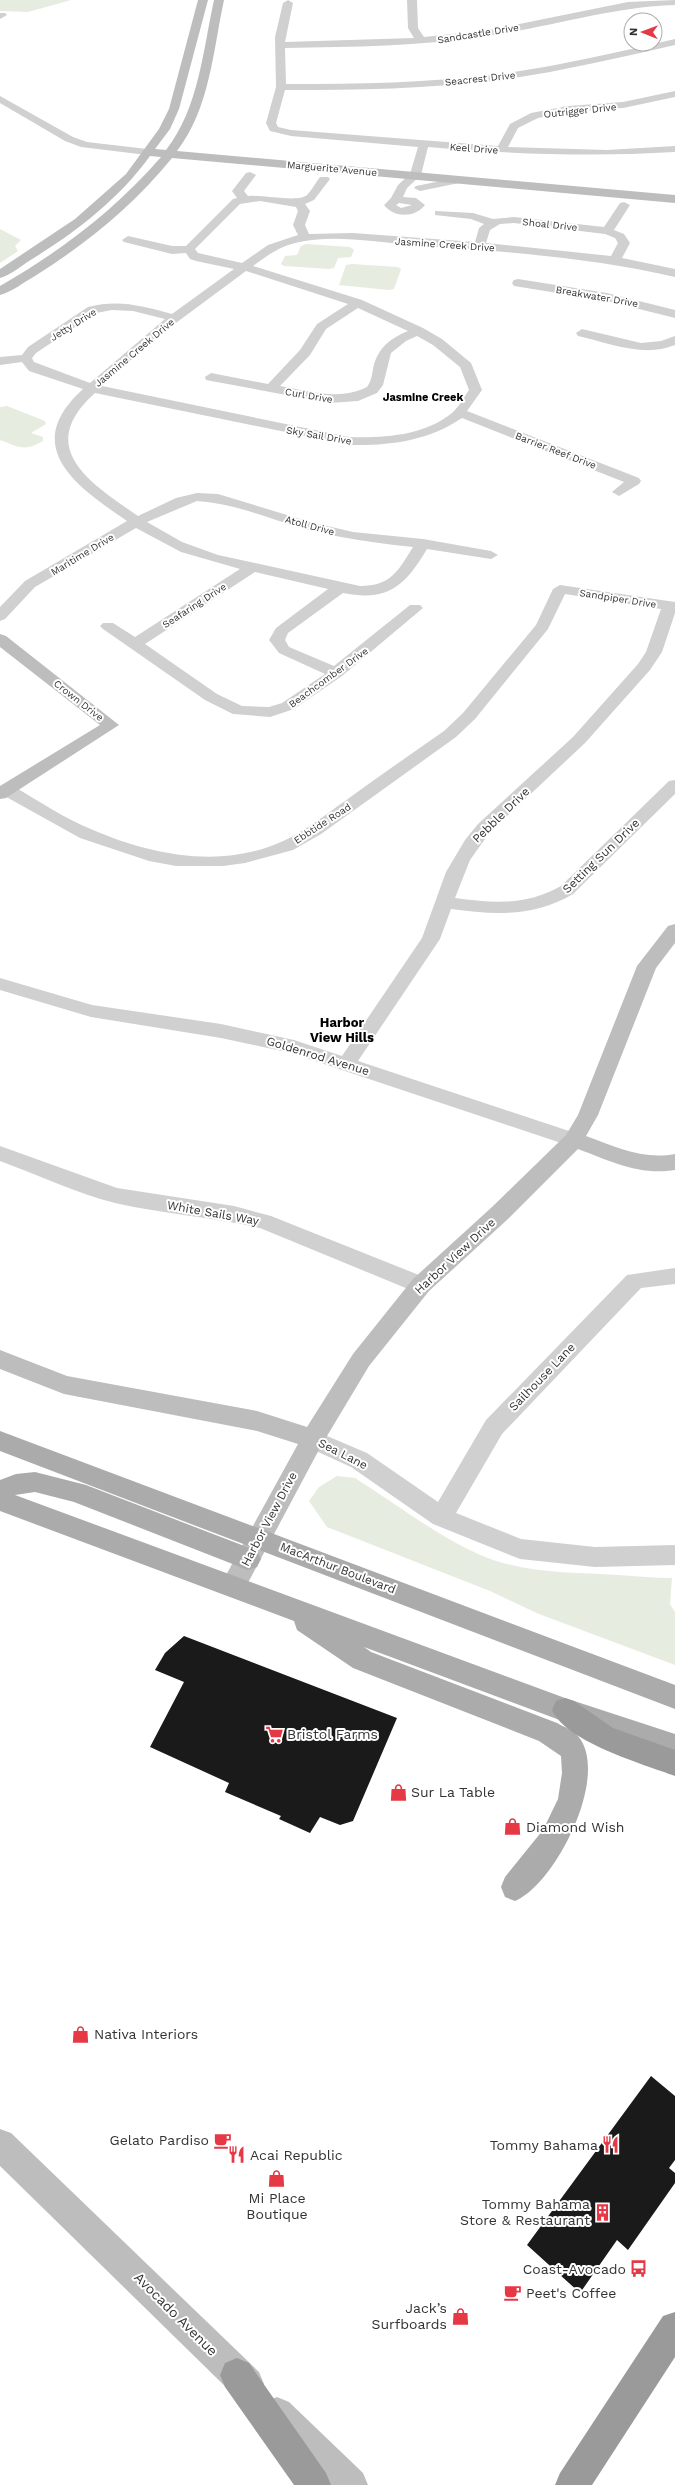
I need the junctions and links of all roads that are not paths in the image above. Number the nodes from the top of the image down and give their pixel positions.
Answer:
1 (203, 0) edge
2 (219, 0) edge
3 (412, 0) edge
4 (645, 1) edge
5 (675, 2) edge
6 (288, 3) dead end
7 (421, 41) junction
8 (675, 42) edge
9 (280, 45) junction
10 (281, 87) junction
11 (675, 94) edge
12 (0, 99) edge
13 (424, 144) junction
14 (675, 149) edge
15 (501, 150) junction
16 (147, 152) junction
17 (169, 154) junction
18 (375, 171) junction
19 (250, 175) dead end
20 (416, 175) junction
21 (324, 179) dead end
22 (460, 180) junction
23 (402, 187) junction
24 (420, 188) junction
25 (244, 199) junction
26 (675, 199) edge
27 (298, 204) junction
28 (624, 205) dead end
29 (398, 211) junction
30 (439, 213) dead end
31 (493, 223) junction
32 (607, 231) junction
33 (305, 237) junction
34 (379, 239) junction
35 (128, 240) dead end
36 (395, 240) junction
37 (479, 246) junction
38 (189, 249) junction
39 (615, 261) junction
40 (244, 267) junction
41 (675, 273) edge
42 (0, 274) edge
43 (518, 283) dead end
44 (0, 291) edge
45 (358, 303) junction
46 (675, 314) edge
47 (174, 318) junction
48 (419, 331) junction
49 (582, 333) dead end
50 (675, 340) edge
51 (26, 358) junction
52 (0, 361) edge
53 (211, 377) dead end
54 (92, 388) junction
55 (271, 388) junction
56 (460, 413) junction
57 (619, 492) dead end
58 (136, 522) junction
59 (423, 543) junction
60 (491, 555) dead end
61 (253, 567) junction
62 (27, 587) junction
63 (341, 587) junction
64 (560, 589) joint
65 (0, 598) edge
66 (673, 607) edge
67 (415, 608) dead end
68 (1, 614) edge
69 (108, 626) dead end
70 (0, 639) edge
71 (135, 644) junction
72 (336, 673) junction
73 (675, 785) edge
74 (3, 792) edge
75 (445, 902) junction
76 (675, 930) edge
77 (0, 984) edge
78 (346, 1064) junction
79 (574, 1140) junction
80 (0, 1153) edge
81 (675, 1162) edge
82 (675, 1276) edge
83 (421, 1285) junction
84 (0, 1359) edge
85 (312, 1439) junction
86 (0, 1441) edge
87 (0, 1490) edge
88 (0, 1500) edge
89 (441, 1517) junction
90 (260, 1538) junction
91 (675, 1555) edge
92 (248, 1559) junction
93 (233, 1586) junction
94 (275, 1602) junction
95 (675, 1696) edge
96 (565, 1710) junction
97 (675, 1746) edge
98 (675, 1763) edge
99 (515, 1887) dead end
100 (0, 2144) edge
101 (675, 2328) edge
102 (237, 2375) junction
103 (314, 2485) edge
104 (351, 2485) edge
105 (572, 2485) edge

1 - 16 street
2 - 17 street
3 - 7 street
4 - 5 street, Sandcastle Drive
4 - 7 street, Sandcastle Drive
6 - 9 street
7 - 9 street, Sandcastle Drive
8 - 10 street, Seacrest Drive
9 - 10 street
10 - 13 street, Keel Drive
11 - 15 street, Outrigger Drive
12 - 16 street, Marguerite Avenue
13 - 15 street, Keel Drive
13 - 20 street
14 - 15 street, Keel Drive
16 - 17 street, Marguerite Avenue
16 - 42 street
17 - 18 street, Marguerite Avenue
17 - 44 street
18 - 20 street, Marguerite Avenue
18 - 23 street
19 - 25 street
20 - 22 street, Marguerite Avenue
20 - 23 street
20 - 24 street
21 - 27 street
22 - 24 street
22 - 26 street, Marguerite Avenue
23 - 29 street
24 - 29 street
25 - 27 street
25 - 38 street
27 - 33 street
28 - 32 street
29 - 34 street
29 - 36 street
30 - 31 street, Shoal Drive
31 - 32 street, Shoal Drive
31 - 37 street
32 - 39 street, Shoal Drive
33 - 34 street, Jasmine Creek Drive
33 - 40 street, Jasmine Creek Drive
34 - 36 street, Jasmine Creek Drive
35 - 38 street
36 - 37 street, Jasmine Creek Drive
37 - 39 street, Jasmine Creek Drive
38 - 40 street, Sky Sail Drive
39 - 41 street, Jasmine Creek Drive
40 - 45 street, Sky Sail Drive
40 - 47 street, Jasmine Creek Drive
43 - 46 street, Breakwater Drive
45 - 48 street, Sky Sail Drive
45 - 55 street
47 - 51 street, Jetty Drive
47 - 54 street, Jasmine Creek Drive
48 - 55 street, Curl Drive
48 - 56 street, Sky Sail Drive
49 - 50 street
51 - 52 street
51 - 54 street
53 - 55 street, Curl Drive
54 - 56 street, Sky Sail Drive
54 - 58 street, Jasmine Creek Drive
56 - 57 street, Barrier Reef Drive
58 - 59 street, Atoll Drive
58 - 61 street, Jasmine Creek Drive
58 - 62 street, Maritime Drive
59 - 60 street, Atoll Drive
59 - 63 street, Jasmine Creek Drive
61 - 63 street, Jasmine Creek Drive
61 - 71 street, Seafaring Drive
62 - 65 street, Maritime Drive
62 - 68 street, Maritime Drive
63 - 72 street
64 - 66 street, Sandpiper Drive
64 - 74 street, Ebbtide Road
66 - 75 street, Pebble Drive
67 - 72 street, Beachcomber Drive
69 - 71 street, Beachcomber Drive
70 - 74 street, Crown Drive
71 - 72 street, Beachcomber Drive
73 - 75 street, Setting Sun Drive
75 - 78 street, Pebble Drive
76 - 79 street, Harbor View Drive
77 - 78 street, Goldenrod Avenue
78 - 79 street, Goldenrod Avenue
79 - 81 street, Goldenrod Avenue
79 - 83 street, Harbor View Drive
80 - 83 street, White Sails Way
82 - 89 street, Sailhouse Lane
83 - 85 street, Harbor View Drive
84 - 85 street, Sea Lane
85 - 89 street, Sea Lane
85 - 90 street, Harbor View Drive
86 - 90 main road, MacArthur Boulevard
87 - 92 main road
88 - 93 main road
89 - 91 street, Sea Lane
90 - 92 street, Harbor View Drive
90 - 95 main road, MacArthur Boulevard
92 - 93 street, Harbor View Drive
93 - 94 main road
94 - 96 main road
94 - 99 main road
96 - 97 main road
96 - 98 highway
100 - 102 street, Avocado Avenue
101 - 105 highway
102 - 103 highway
102 - 104 street, Avocado Avenue

